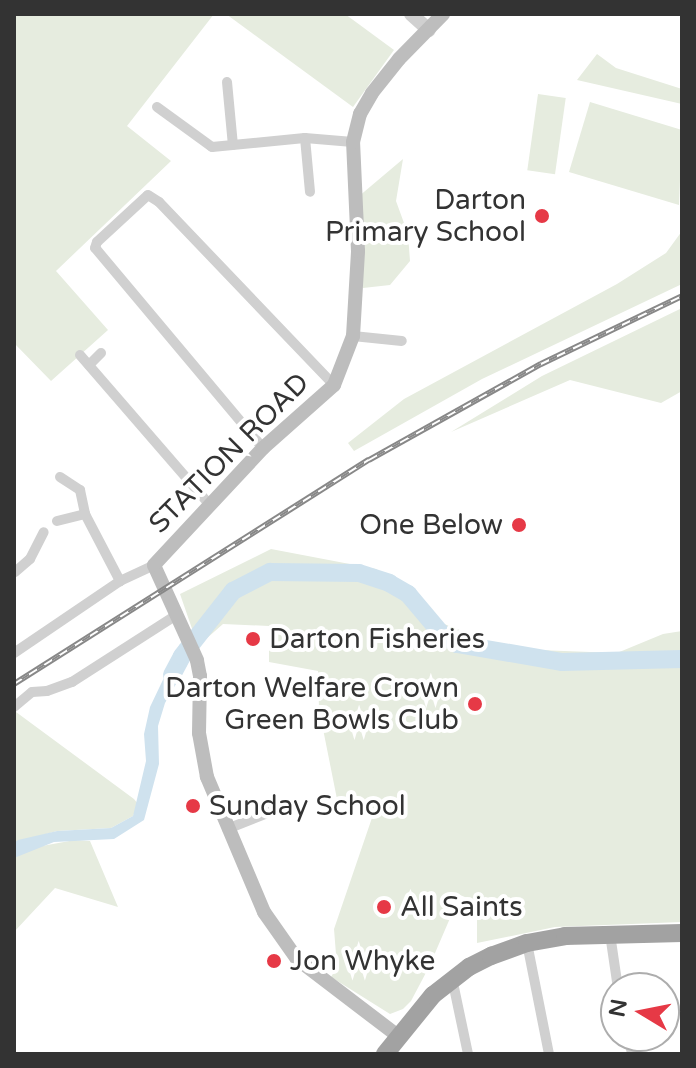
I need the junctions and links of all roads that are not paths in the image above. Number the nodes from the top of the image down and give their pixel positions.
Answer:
1 (411, 14) edge
2 (443, 14) edge
3 (429, 30) junction
4 (227, 82) dead end
5 (157, 107) dead end
6 (305, 138) junction
7 (353, 142) junction
8 (233, 145) junction
9 (310, 192) dead end
10 (353, 336) junction
11 (402, 341) dead end
12 (101, 353) dead end
13 (80, 355) dead end
14 (89, 365) junction
15 (334, 385) junction
16 (263, 448) junction
17 (60, 477) dead end
18 (209, 504) junction
19 (85, 514) junction
20 (57, 521) dead end
21 (44, 532) dead end
22 (154, 565) junction
23 (15, 572) edge
24 (120, 581) junction
25 (178, 614) junction
26 (14, 653) edge
27 (14, 707) edge
28 (280, 808) dead end
29 (227, 829) junction
30 (682, 933) edge
31 (610, 934) junction
32 (527, 943) junction
33 (616, 972) edge
34 (452, 978) junction
35 (398, 1036) junction
36 (385, 1054) edge
37 (468, 1054) edge
38 (549, 1054) edge

1 - 3 street
2 - 3 main road, STATION ROAD
3 - 7 main road, STATION ROAD
4 - 8 street
5 - 8 street
6 - 7 street
6 - 8 street
6 - 9 street
7 - 10 main road, STATION ROAD
10 - 11 street
10 - 15 main road, STATION ROAD
12 - 14 street
13 - 14 street
14 - 18 street
15 - 16 main road, STATION ROAD
15 - 16 street
16 - 18 main road, STATION ROAD
17 - 19 street
18 - 22 main road, STATION ROAD
19 - 20 street
19 - 24 street
21 - 23 street
22 - 24 street, STATION ROAD
22 - 25 main road
24 - 26 street, STATION ROAD
25 - 27 street
25 - 29 main road
28 - 29 street
29 - 35 main road
30 - 31 highway
31 - 32 highway
31 - 33 street
32 - 34 highway
32 - 38 street
34 - 35 highway
34 - 37 street
35 - 36 highway

